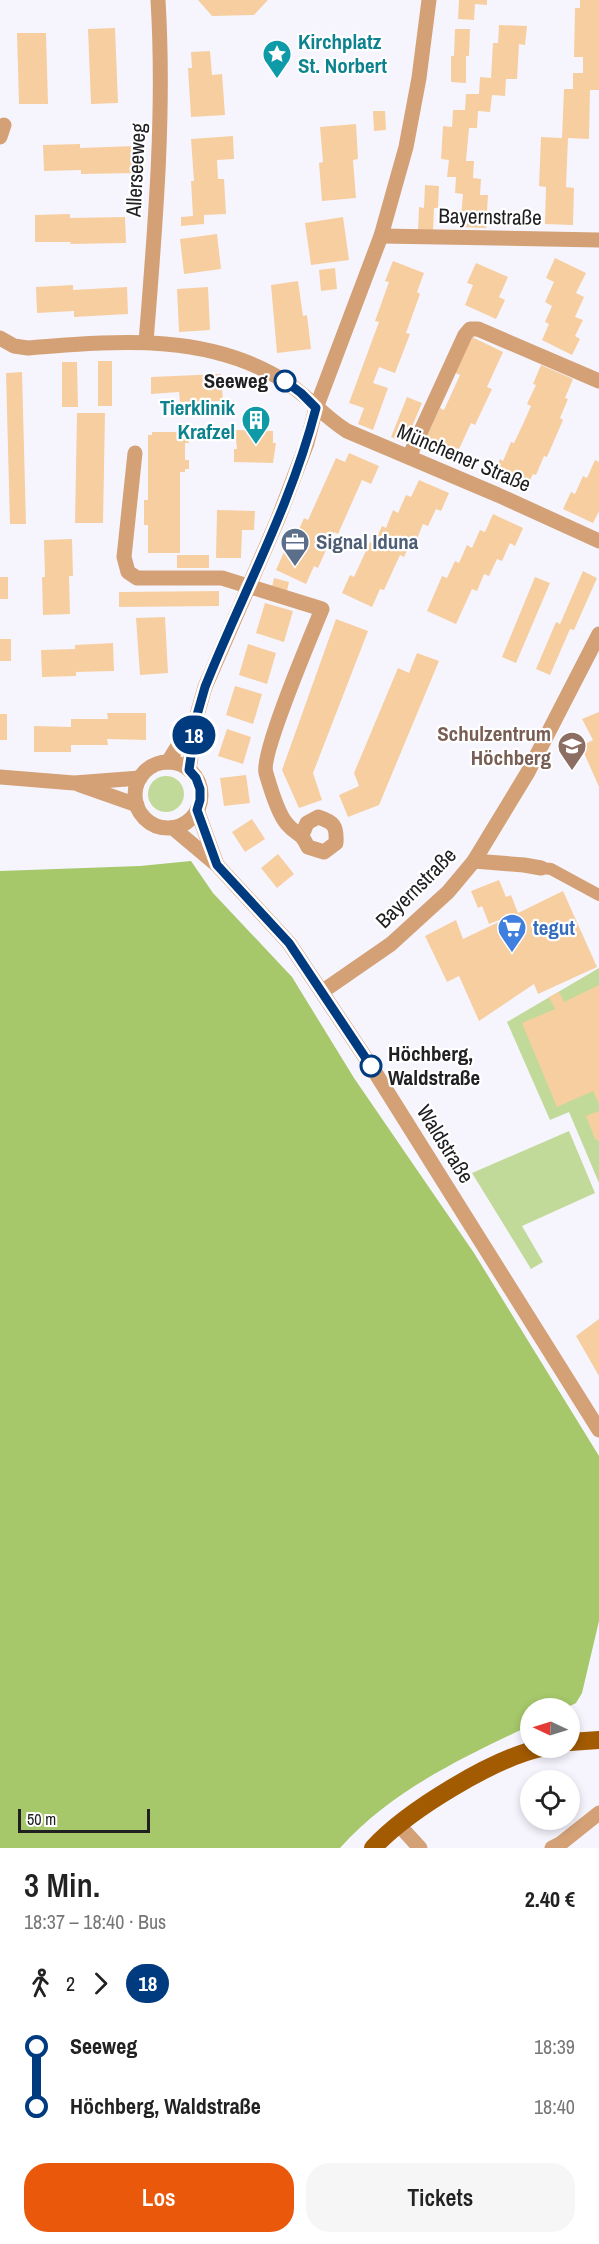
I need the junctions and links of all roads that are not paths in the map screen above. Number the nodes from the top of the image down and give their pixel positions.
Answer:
1 (158, 0) edge
2 (429, 0) edge
3 (381, 236) junction
4 (599, 240) edge
5 (0, 338) edge
6 (146, 342) junction
7 (599, 381) edge
8 (316, 408) junction
9 (135, 453) dead end
10 (409, 457) junction
11 (599, 541) edge
12 (250, 586) junction
13 (599, 634) edge
14 (197, 715) junction
15 (168, 762) junction
16 (189, 770) junction
17 (0, 777) edge
18 (140, 778) junction
19 (74, 783) junction
20 (137, 805) junction
21 (197, 810) junction
22 (173, 828) junction
23 (302, 835) dead end
24 (474, 861) junction
25 (217, 865) junction
26 (541, 868) joint
27 (599, 895) edge
28 (323, 992) junction
29 (599, 1430) edge
30 (599, 1740) edge
31 (580, 1741) edge
32 (520, 1754) edge
33 (599, 1813) edge
34 (398, 1824) junction
35 (373, 1848) edge
36 (420, 1848) edge
37 (552, 1848) edge

1 - 6 street, Allerseeweg
2 - 3 street
3 - 4 street, Bayernstraße
3 - 8 street
5 - 6 street, Münchener Straße
6 - 8 street, Münchener Straße
7 - 10 street
8 - 10 street, Münchener Straße
8 - 12 street
9 - 12 street
10 - 11 street, Münchener Straße
12 - 14 street
12 - 23 street
13 - 24 street, Bayernstraße
14 - 15 street
14 - 16 street
15 - 16 street
15 - 18 street
16 - 21 street
17 - 19 street
18 - 19 street
18 - 20 street
19 - 20 street
20 - 22 street
21 - 22 street
21 - 25 street, Waldstraße
22 - 25 street, Waldstraße
24 - 26 street
24 - 28 street, Bayernstraße
25 - 28 street, Waldstraße
26 - 27 street
28 - 29 street, Waldstraße
30 - 31 main road
32 - 34 main road
33 - 37 street
34 - 35 main road
34 - 36 street

